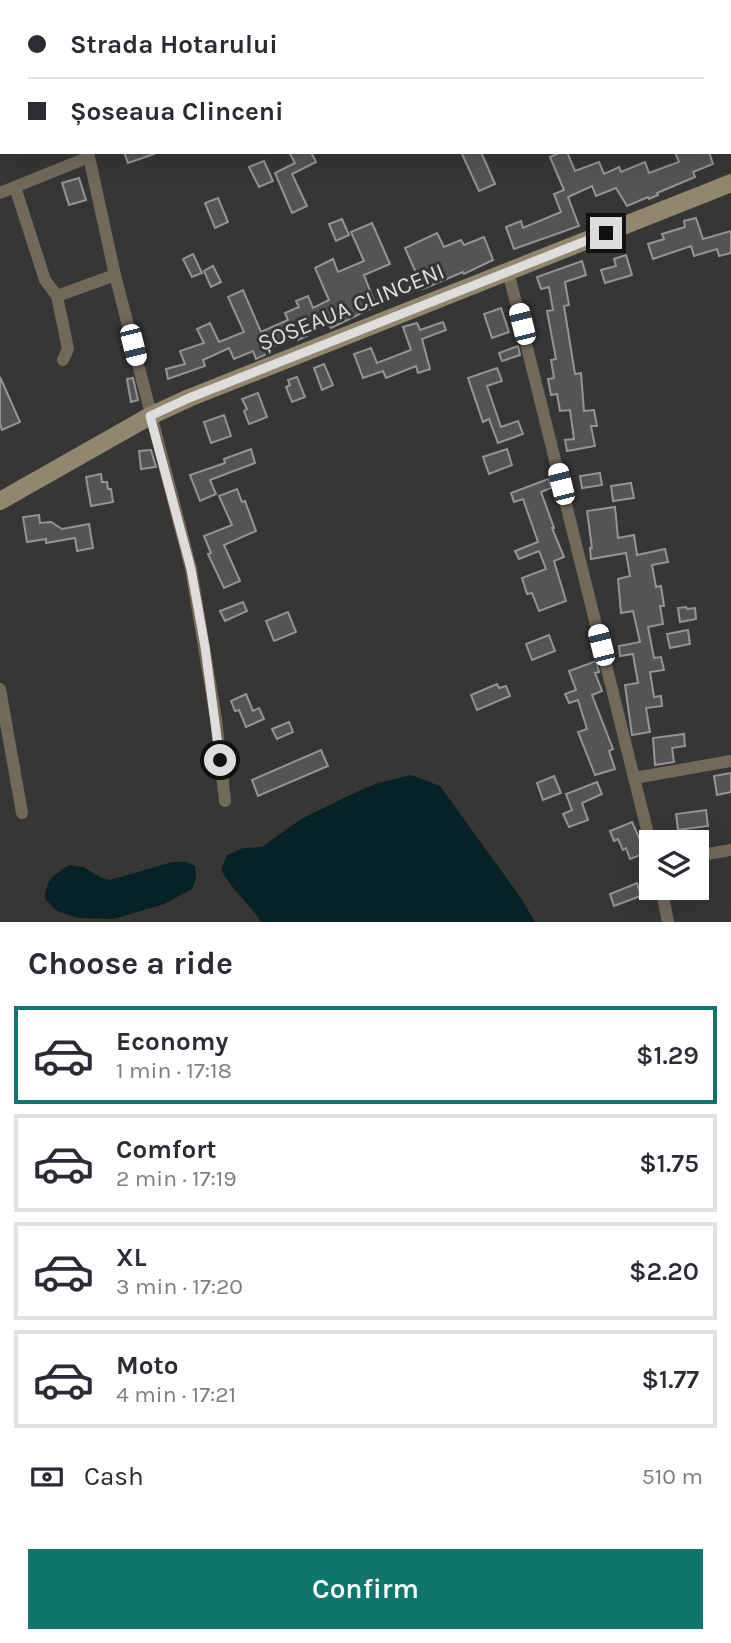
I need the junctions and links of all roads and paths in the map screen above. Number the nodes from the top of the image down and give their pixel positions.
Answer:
1 (89, 155) edge
2 (731, 183) edge
3 (15, 187) junction
4 (0, 192) edge
5 (508, 271) junction
6 (116, 275) junction
7 (57, 296) junction
8 (62, 360) dead end
9 (150, 416) junction
10 (0, 501) edge
11 (0, 689) edge
12 (731, 761) edge
13 (634, 778) junction
14 (225, 801) dead end
15 (22, 813) dead end
16 (647, 830) edge
17 (731, 850) edge
18 (709, 854) edge
19 (664, 900) edge
20 (668, 922) edge

1 - 3 street
1 - 6 street
2 - 5 main road, ȘOSEAUA CLINCENI
3 - 4 street
3 - 7 street
5 - 9 main road, ȘOSEAUA CLINCENI
5 - 13 street
6 - 7 street
6 - 9 street
7 - 8 street
9 - 10 main road, ȘOSEAUA CLINCENI
9 - 14 street
11 - 15 street
12 - 13 street
13 - 16 street
17 - 18 street
19 - 20 street

